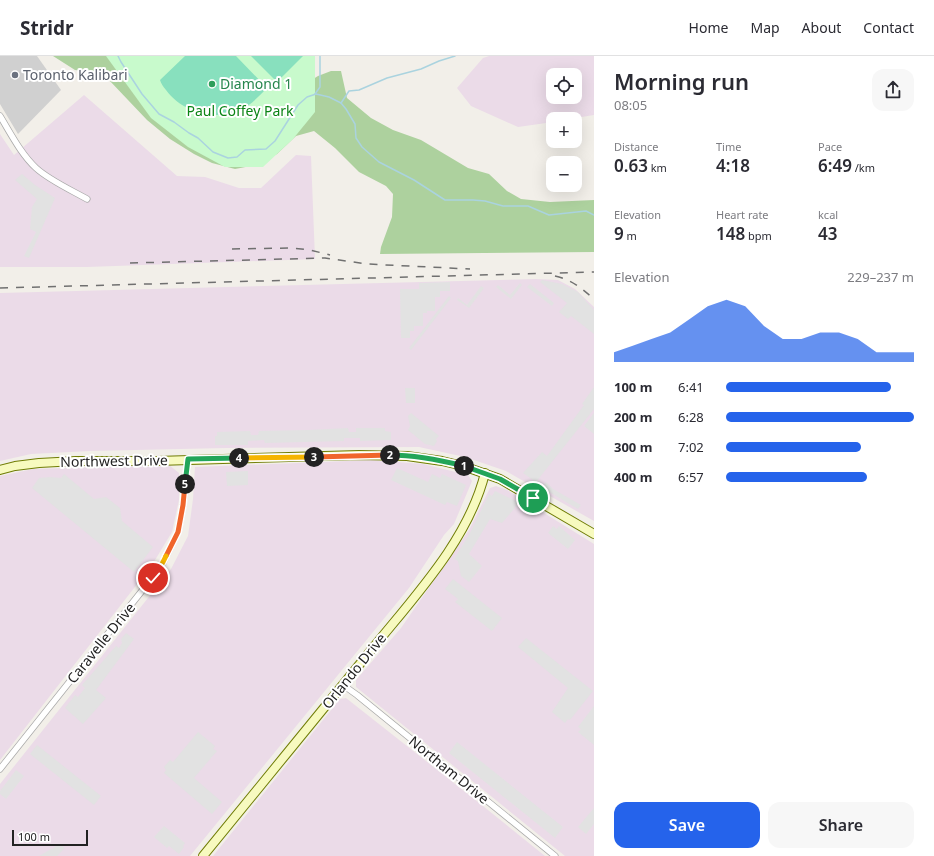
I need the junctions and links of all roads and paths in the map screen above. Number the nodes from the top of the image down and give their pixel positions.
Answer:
1 (0, 116) edge
2 (87, 199) dead end
3 (188, 459) junction
4 (0, 470) edge
5 (485, 473) junction
6 (594, 534) edge
7 (343, 685) junction
8 (0, 769) edge
9 (203, 856) edge
10 (555, 856) edge

1 - 2 street
3 - 4 street, Northwest Drive
3 - 5 street, Northwest Drive
3 - 8 street, Caravelle Drive
5 - 6 street, Northwest Drive
5 - 7 street, Orlando Drive
7 - 9 street, Orlando Drive
7 - 10 street, Northam Drive

